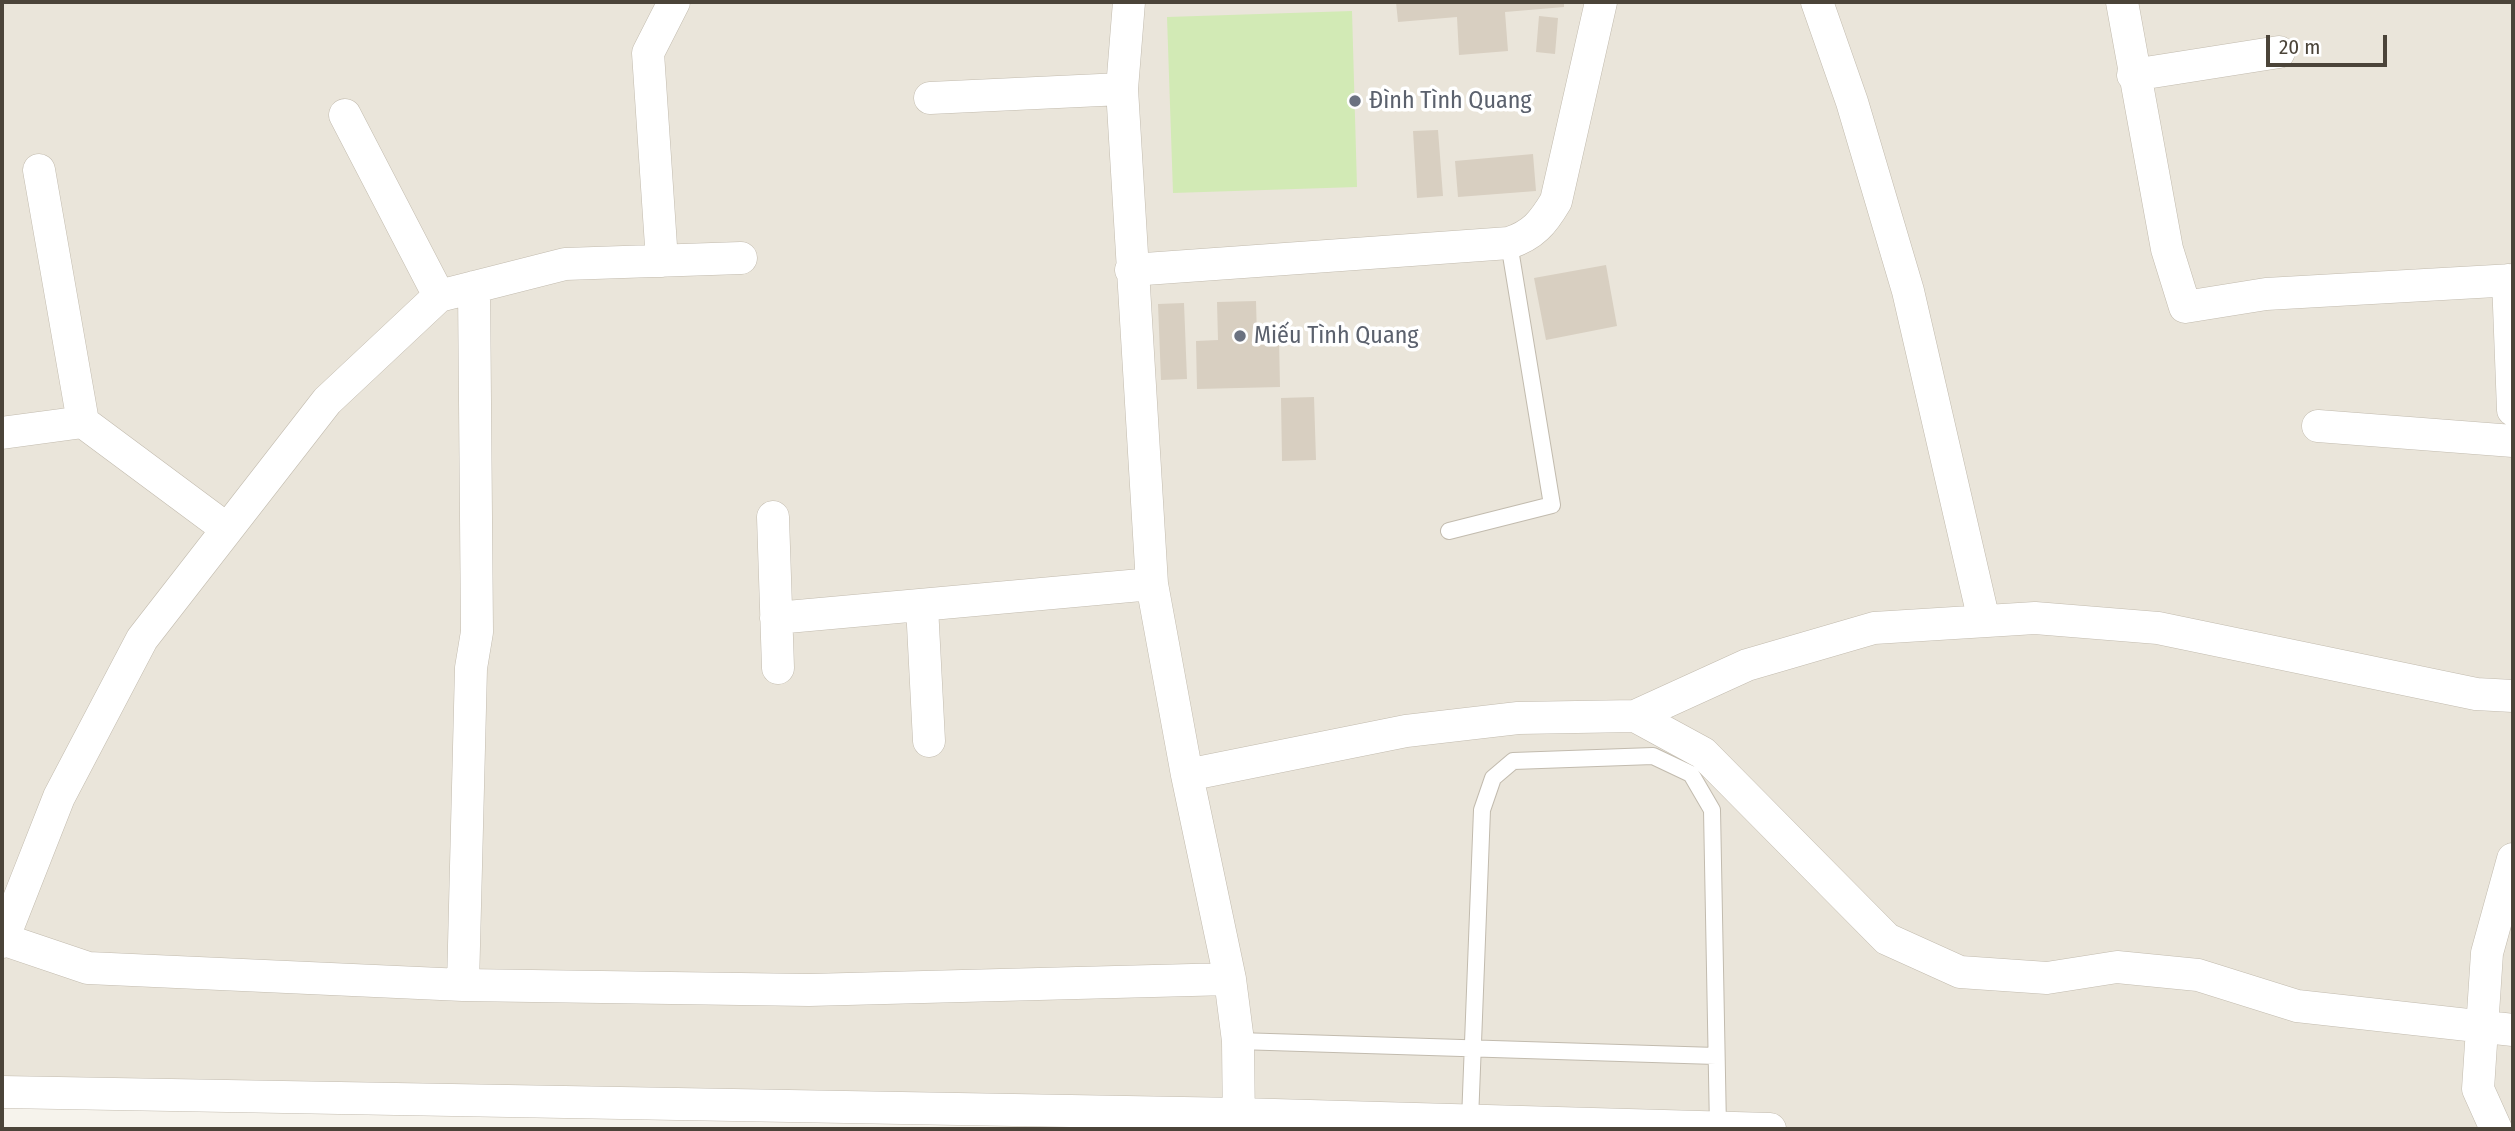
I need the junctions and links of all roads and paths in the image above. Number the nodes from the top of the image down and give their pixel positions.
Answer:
1 (674, 2) edge
2 (1129, 2) edge
3 (1601, 2) edge
4 (1817, 2) edge
5 (2122, 2) edge
6 (2279, 52) dead end
7 (2133, 75) junction
8 (1122, 89) junction
9 (930, 98) dead end
10 (345, 115) dead end
11 (39, 170) dead end
12 (1509, 243) junction
13 (741, 258) dead end
14 (662, 261) junction
15 (1131, 270) junction
16 (2510, 280) edge
17 (474, 287) junction
18 (439, 296) junction
19 (2513, 410) edge
20 (83, 422) junction
21 (2318, 426) dead end
22 (2, 433) edge
23 (2513, 441) edge
24 (773, 517) dead end
25 (227, 529) junction
26 (1449, 531) dead end
27 (1152, 584) junction
28 (922, 606) junction
29 (776, 618) junction
30 (1984, 621) junction
31 (778, 668) dead end
32 (2513, 696) edge
33 (1635, 716) junction
34 (929, 741) dead end
35 (1187, 775) junction
36 (2513, 859) edge
37 (2, 940) edge
38 (1230, 979) junction
39 (463, 985) junction
40 (2498, 1029) edge
41 (1238, 1041) junction
42 (1472, 1048) junction
43 (1716, 1056) junction
44 (2, 1092) edge
45 (1470, 1120) junction
46 (1239, 1122) edge
47 (1718, 1128) edge
48 (1770, 1129) edge
49 (2496, 1129) edge

1 - 14 street
2 - 8 street
3 - 12 street
4 - 30 street
5 - 7 street
6 - 7 street
7 - 16 street
8 - 9 street
8 - 15 street
10 - 18 street
11 - 20 street
12 - 15 street
12 - 26 lane
13 - 14 street
14 - 17 street
15 - 27 street
16 - 19 street
17 - 18 street
17 - 39 street
18 - 25 street
20 - 22 street
20 - 25 street
21 - 23 street
24 - 29 street
25 - 37 street
27 - 28 street
27 - 35 street
28 - 29 street
28 - 34 street
29 - 31 street
30 - 32 street
30 - 33 street
33 - 35 street
33 - 40 street
35 - 38 street
36 - 40 street
37 - 39 street
38 - 39 street
38 - 41 street
40 - 49 street
41 - 42 lane
41 - 46 street
42 - 43 lane
42 - 43 lane
42 - 45 lane
43 - 47 lane
44 - 46 street
45 - 46 street
45 - 47 street
47 - 48 street

